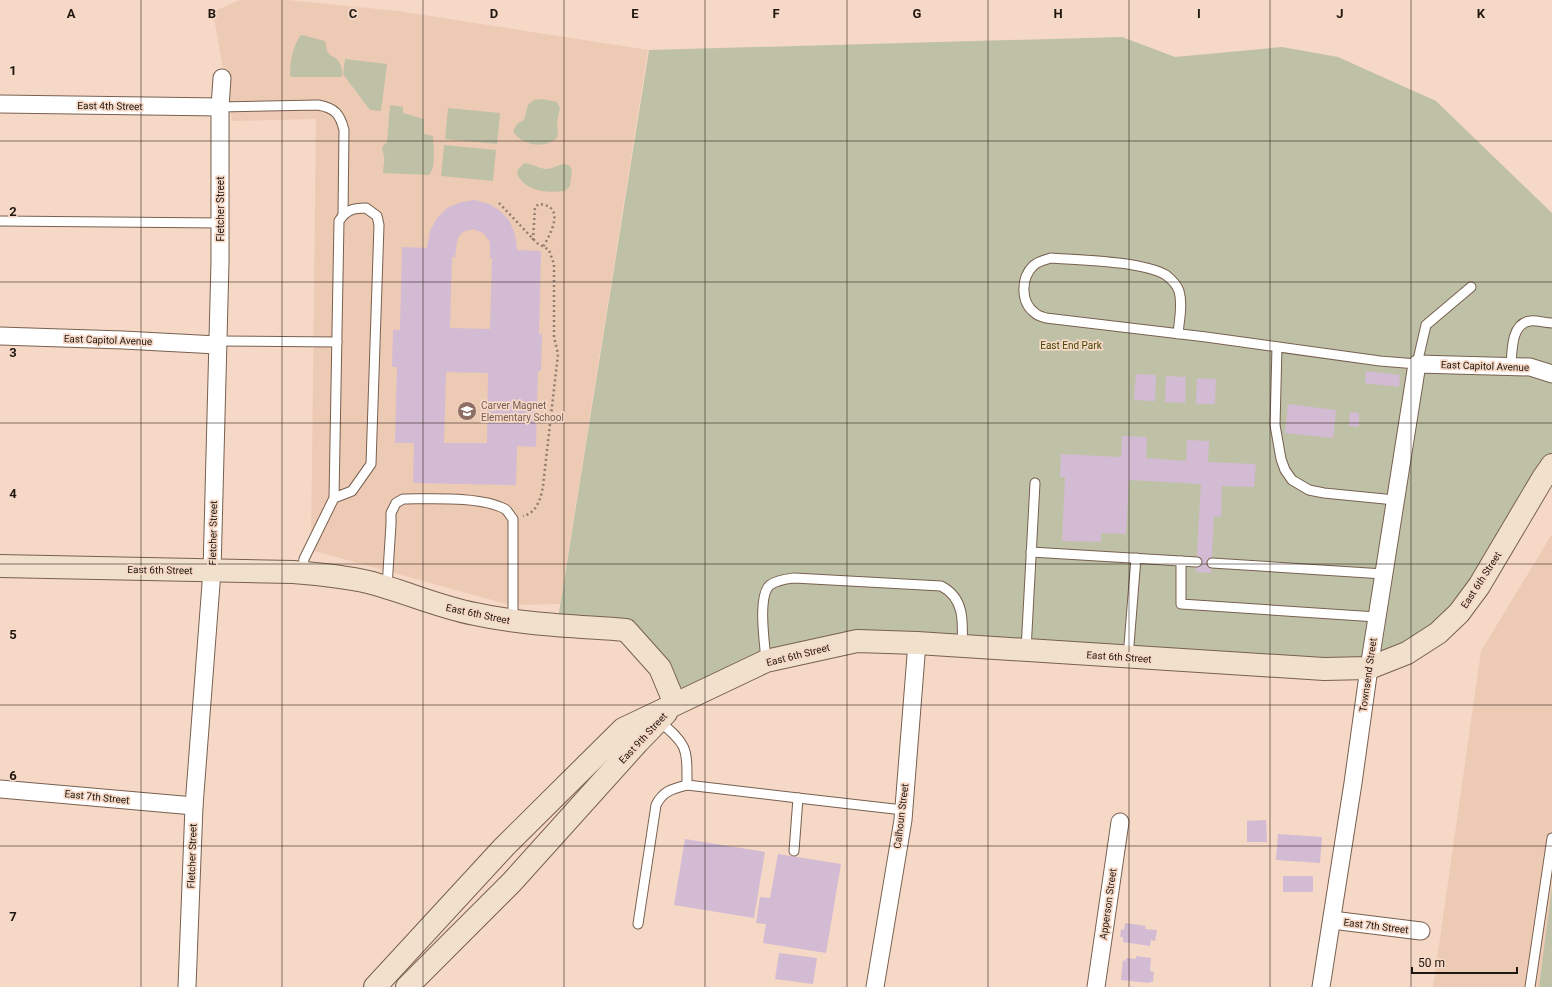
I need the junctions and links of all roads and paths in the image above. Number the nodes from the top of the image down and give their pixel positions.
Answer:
1 (222, 78) dead end
2 (0, 104) edge
3 (220, 107) junction
4 (499, 203) dead end
5 (343, 215) junction
6 (0, 221) edge
7 (220, 223) junction
8 (533, 240) junction
9 (544, 247) junction
10 (1471, 287) dead end
11 (1552, 323) edge
12 (1178, 334) junction
13 (0, 336) edge
14 (338, 342) junction
15 (217, 343) junction
16 (1277, 347) junction
17 (1417, 364) junction
18 (1511, 366) junction
19 (1552, 374) edge
20 (1552, 465) edge
21 (1035, 483) dead end
22 (334, 498) junction
23 (1395, 500) junction
24 (513, 519) junction
25 (1031, 552) junction
26 (1136, 558) junction
27 (1181, 561) junction
28 (1197, 562) dead end
29 (1212, 563) dead end
30 (0, 566) edge
31 (212, 571) junction
32 (302, 573) junction
33 (1384, 574) junction
34 (387, 587) junction
35 (1377, 617) junction
36 (514, 621) junction
37 (917, 643) junction
38 (962, 646) junction
39 (1026, 650) junction
40 (1128, 657) junction
41 (766, 661) junction
42 (1369, 668) junction
43 (675, 704) junction
44 (659, 721) junction
45 (687, 785) junction
46 (0, 788) edge
47 (798, 798) junction
48 (194, 806) junction
49 (903, 810) junction
50 (1120, 822) dead end
51 (1552, 838) edge
52 (794, 851) dead end
53 (1332, 920) junction
54 (638, 924) dead end
55 (1421, 931) dead end
56 (187, 987) edge
57 (375, 987) edge
58 (407, 987) edge
59 (875, 987) edge
60 (1096, 987) edge
61 (1321, 987) edge
62 (1530, 987) edge

1 - 3 street, Fletcher Street
2 - 3 street, East 4th Street
3 - 5 lane
3 - 7 street, Fletcher Street
4 - 8 path
5 - 14 lane
5 - 22 lane
6 - 7 lane
7 - 15 street, Fletcher Street
8 - 9 path
8 - 9 path
9 - 24 path
10 - 17 lane
11 - 18 lane
12 - 12 lane
12 - 16 lane
13 - 15 street, East Capitol Avenue
14 - 15 lane
14 - 22 lane
15 - 31 street, Fletcher Street
16 - 17 lane
16 - 23 lane
17 - 18 street, East Capitol Avenue
17 - 23 street, Townsend Street
18 - 19 street, East Capitol Avenue
20 - 42 main road, East 6th Street
21 - 25 lane
22 - 32 lane
23 - 33 street, Townsend Street
24 - 34 lane
24 - 36 lane
25 - 26 lane
25 - 39 lane
26 - 27 lane
26 - 40 lane
27 - 28 lane
27 - 35 lane
29 - 33 lane
30 - 31 main road, East 6th Street
31 - 32 main road, East 6th Street
31 - 48 street, Fletcher Street
32 - 34 main road, East 6th Street
33 - 35 street, Townsend Street
34 - 36 main road, East 6th Street
35 - 42 street, Townsend Street
36 - 43 main road, East 6th Street
37 - 38 main road, East 6th Street
37 - 41 main road, East 6th Street
37 - 49 street, Calhoun Street
38 - 39 main road, East 6th Street
38 - 41 lane
39 - 40 main road, East 6th Street
40 - 42 main road, East 6th Street
41 - 43 main road, East 6th Street
42 - 53 street, Townsend Street
43 - 44 main road, East 9th Street
43 - 57 main road, East 9th Street
44 - 45 lane
44 - 58 main road, East 9th Street
45 - 47 lane
45 - 54 lane
46 - 48 street, East 7th Street
47 - 49 lane
47 - 52 lane
48 - 56 street, Fletcher Street
49 - 59 street, Calhoun Street
50 - 60 street, Apperson Street
51 - 62 lane
53 - 55 street, East 7th Street
53 - 61 street, Townsend Street

